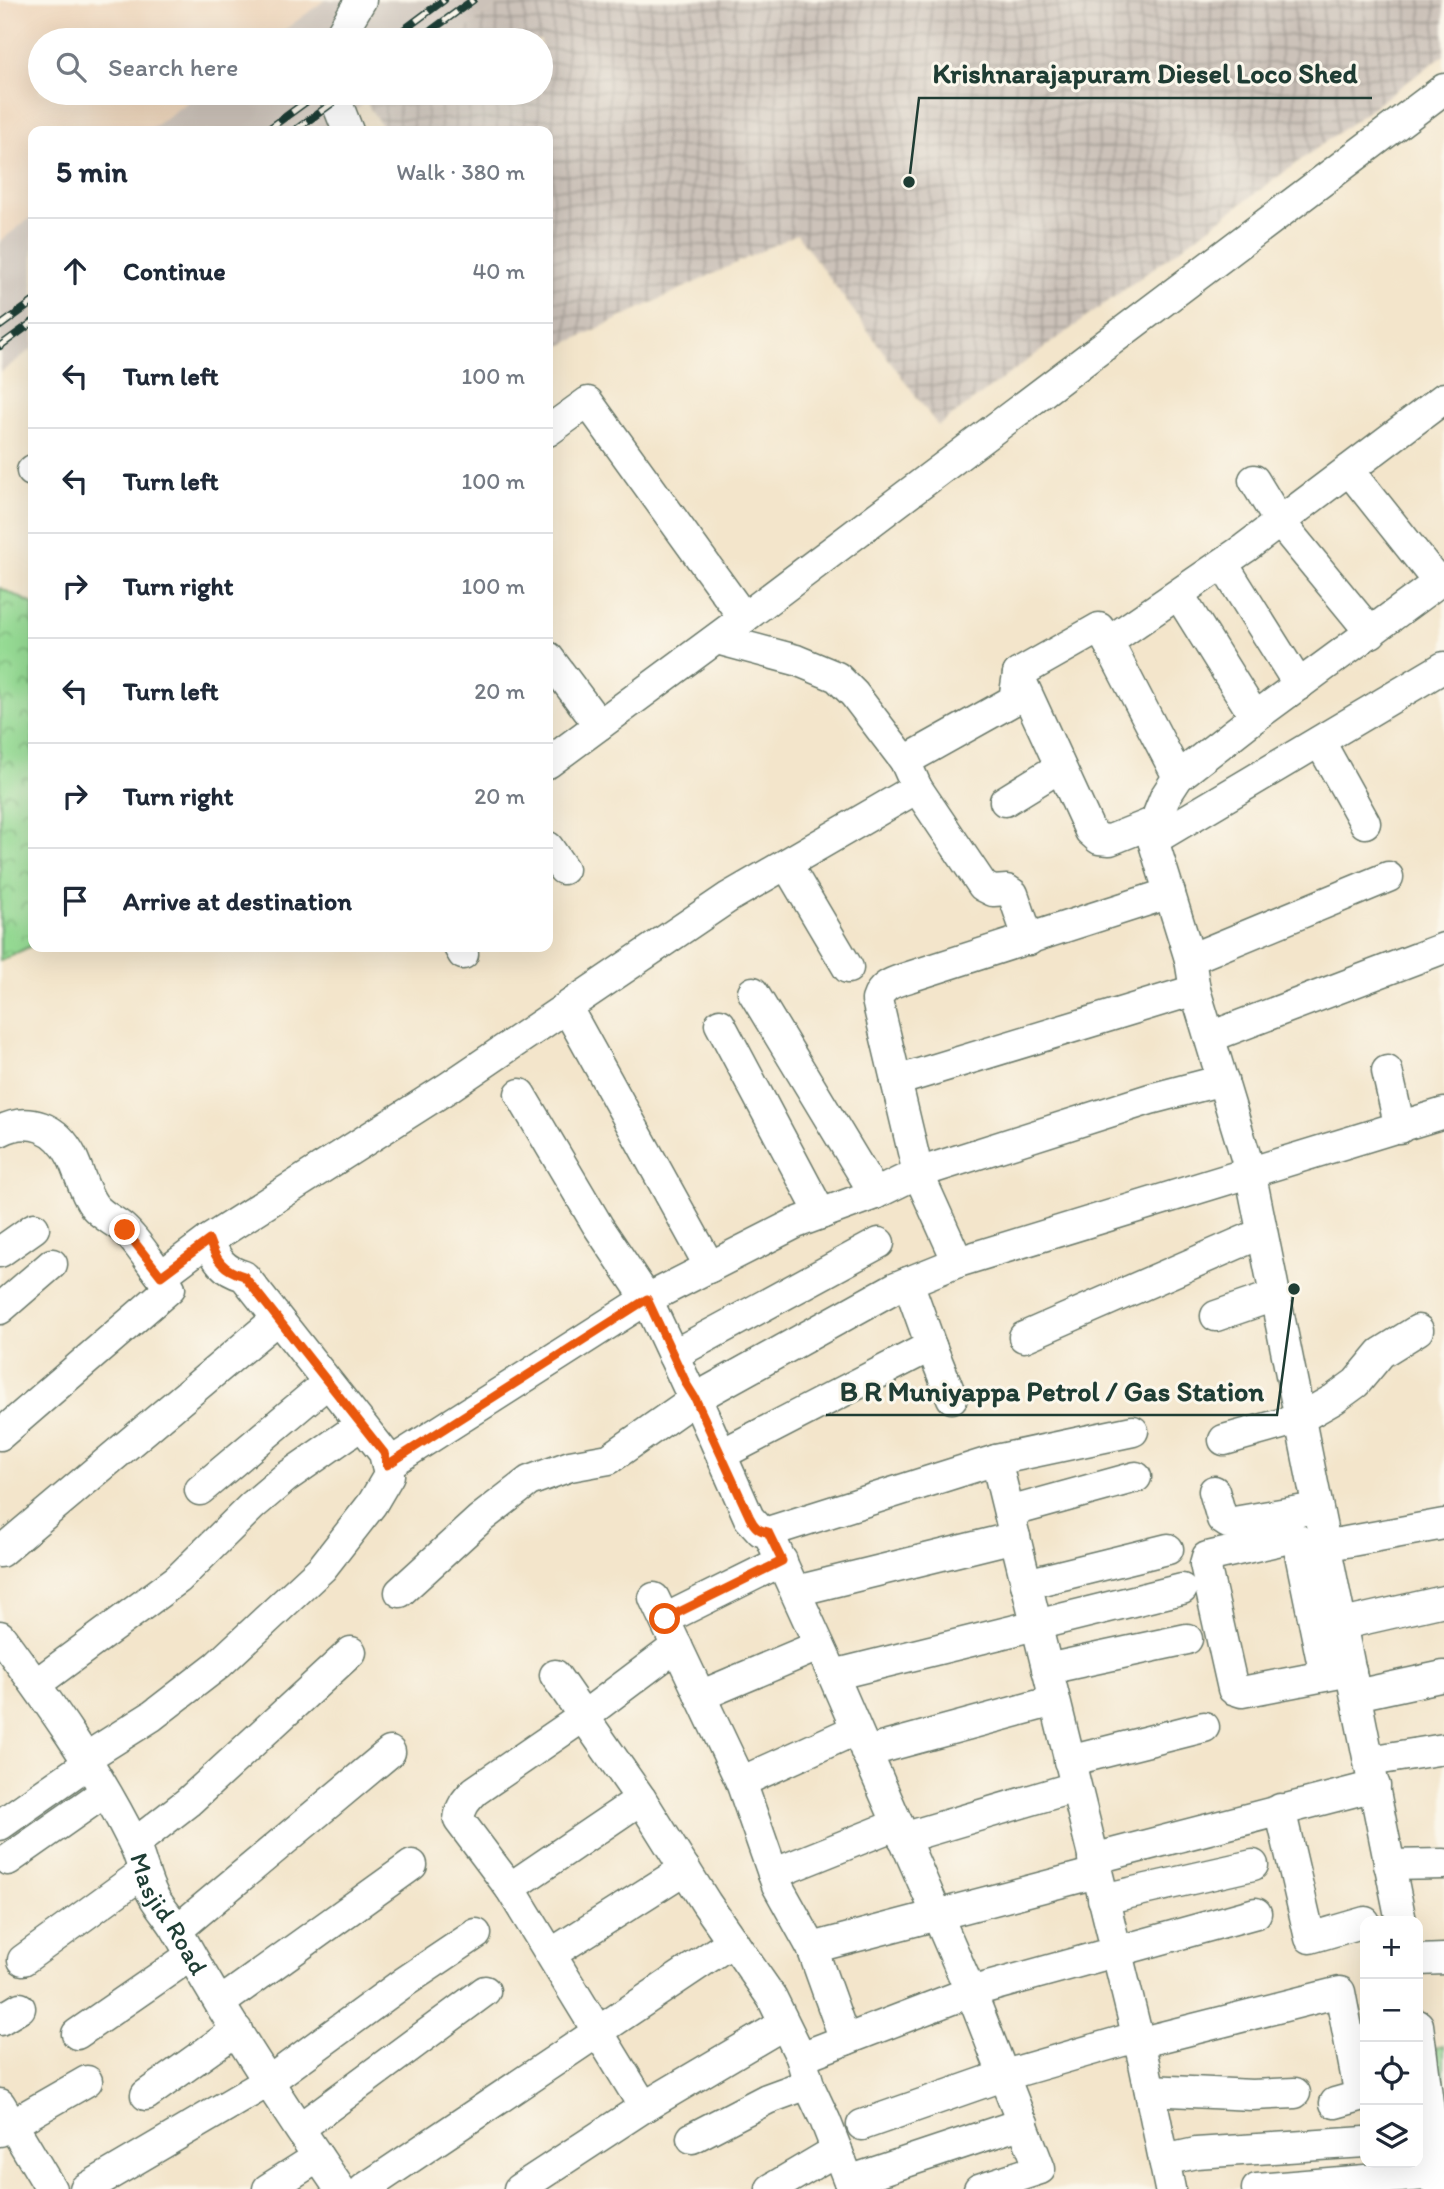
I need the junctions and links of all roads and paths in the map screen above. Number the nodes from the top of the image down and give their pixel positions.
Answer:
1 (361, 0) edge
2 (344, 28) edge
3 (1444, 89) edge
4 (338, 105) edge
5 (346, 126) edge
6 (1444, 398) edge
7 (553, 427) edge
8 (1349, 470) junction
9 (1254, 480) dead end
10 (1279, 521) junction
11 (1223, 564) junction
12 (1441, 580) edge
13 (1179, 595) junction
14 (744, 618) junction
15 (1371, 633) junction
16 (717, 639) junction
17 (1108, 642) junction
18 (553, 664) edge
19 (1444, 667) edge
20 (1018, 674) junction
21 (1299, 685) junction
22 (1255, 717) junction
23 (599, 725) junction
24 (1320, 742) junction
25 (553, 759) edge
26 (905, 761) junction
27 (1060, 767) junction
28 (1178, 777) junction
29 (917, 788) junction
30 (1005, 801) dead end
31 (1365, 823) dead end
32 (1154, 831) junction
33 (787, 865) junction
34 (1388, 877) dead end
35 (1170, 893) junction
36 (1029, 940) junction
37 (1444, 948) edge
38 (1190, 959) junction
39 (848, 968) dead end
40 (1195, 989) junction
41 (753, 992) dead end
42 (567, 1007) junction
43 (720, 1024) dead end
44 (1210, 1037) junction
45 (1387, 1070) dead end
46 (1223, 1080) junction
47 (895, 1081) junction
48 (520, 1094) dead end
49 (1444, 1113) edge
50 (1400, 1128) junction
51 (0, 1130) edge
52 (1250, 1171) junction
53 (918, 1172) junction
54 (875, 1194) junction
55 (821, 1214) junction
56 (34, 1227) dead end
57 (1262, 1233) junction
58 (209, 1240) junction
59 (879, 1243) dead end
60 (0, 1252) edge
61 (958, 1262) junction
62 (52, 1264) dead end
63 (710, 1268) junction
64 (161, 1276) junction
65 (908, 1282) junction
66 (1274, 1296) junction
67 (647, 1299) junction
68 (0, 1309) edge
69 (1216, 1315) dead end
70 (277, 1319) junction
71 (1418, 1331) dead end
72 (1024, 1337) dead end
73 (931, 1346) junction
74 (673, 1355) junction
75 (327, 1383) junction
76 (695, 1398) junction
77 (951, 1398) dead end
78 (1299, 1419) junction
79 (361, 1425) junction
80 (1133, 1431) dead end
81 (0, 1434) edge
82 (1224, 1440) dead end
83 (722, 1454) junction
84 (996, 1460) junction
85 (387, 1465) junction
86 (1136, 1477) dead end
87 (200, 1490) dead end
88 (1214, 1491) dead end
89 (1317, 1508) junction
90 (1012, 1524) junction
91 (1444, 1524) edge
92 (768, 1532) junction
93 (1324, 1546) junction
94 (1168, 1549) dead end
95 (0, 1552) edge
96 (782, 1561) junction
97 (1026, 1584) junction
98 (1182, 1589) dead end
99 (796, 1591) junction
100 (400, 1592) dead end
101 (1444, 1601) edge
102 (1036, 1625) junction
103 (1329, 1628) junction
104 (0, 1636) edge
105 (1187, 1639) dead end
106 (677, 1646) junction
107 (818, 1646) junction
108 (351, 1652) dead end
109 (1047, 1669) junction
110 (555, 1675) dead end
111 (833, 1675) junction
112 (1444, 1676) edge
113 (1344, 1681) junction
114 (36, 1684) junction
115 (700, 1696) junction
116 (1054, 1701) junction
117 (584, 1716) junction
118 (1204, 1727) dead end
119 (860, 1741) junction
120 (1444, 1749) edge
121 (390, 1752) dead end
122 (86, 1761) junction
123 (1372, 1773) junction
124 (1072, 1774) junction
125 (741, 1782) junction
126 (105, 1792) junction
127 (641, 1799) junction
128 (1280, 1809) junction
129 (0, 1825) edge
130 (901, 1831) junction
131 (139, 1858) junction
132 (8, 1860) dead end
133 (1444, 1864) edge
134 (412, 1865) dead end
135 (1253, 1866) dead end
136 (1389, 1866) junction
137 (685, 1869) junction
138 (773, 1874) junction
139 (1097, 1877) junction
140 (510, 1888) junction
141 (1256, 1913) dead end
142 (937, 1915) junction
143 (1400, 1916) edge
144 (1360, 1924) edge
145 (476, 1934) dead end
146 (733, 1941) junction
147 (184, 1943) junction
148 (812, 1948) junction
149 (1116, 1953) junction
150 (551, 1954) junction
151 (1444, 1959) edge
152 (23, 1960) dead end
153 (1423, 1960) edge
154 (485, 1991) dead end
155 (970, 1992) junction
156 (220, 2003) junction
157 (784, 2024) junction
158 (599, 2029) junction
159 (237, 2030) junction
160 (77, 2035) dead end
161 (845, 2040) junction
162 (1137, 2040) junction
163 (1419, 2042) edge
164 (804, 2071) junction
165 (1005, 2075) junction
166 (87, 2081) dead end
167 (269, 2081) junction
168 (1150, 2090) junction
169 (1295, 2093) dead end
170 (146, 2095) dead end
171 (1335, 2103) dead end
172 (644, 2107) junction
173 (4, 2120) edge
174 (1023, 2123) junction
175 (862, 2125) dead end
176 (300, 2128) junction
177 (1425, 2137) edge
178 (692, 2138) dead end
179 (1360, 2141) edge
180 (837, 2150) junction
181 (318, 2157) junction
182 (1164, 2160) junction
183 (1438, 2182) edge
184 (851, 2185) edge
185 (51, 2189) edge
186 (85, 2189) edge
187 (268, 2189) edge
188 (340, 2189) edge
189 (363, 2189) edge
190 (519, 2189) edge
191 (771, 2189) edge
192 (979, 2189) edge
193 (1170, 2189) edge
194 (1257, 2189) edge

1 - 2 street
3 - 14 street
4 - 5 street
6 - 8 street
7 - 14 street
8 - 10 street
8 - 12 street
9 - 10 street
10 - 11 street
10 - 15 street
11 - 13 street
11 - 21 street
12 - 15 street
13 - 17 street
13 - 22 street
14 - 16 street
15 - 21 street
16 - 23 street
16 - 26 street
17 - 20 street
17 - 28 street
18 - 23 street
19 - 24 street
20 - 26 street
20 - 27 street
21 - 22 street
22 - 28 street
23 - 25 street
24 - 31 street
24 - 32 street
26 - 29 street
27 - 30 street
27 - 32 street
28 - 32 street
29 - 33 street
29 - 36 street
32 - 35 street
33 - 39 street
33 - 42 street
34 - 38 street
35 - 36 street
35 - 38 street
36 - 47 street
37 - 44 street
38 - 40 street
40 - 44 street
40 - 47 street
41 - 54 street
42 - 58 street
42 - 63 street
43 - 55 street
44 - 46 street
45 - 50 street
46 - 52 street
46 - 53 street
47 - 53 street
48 - 67 street
49 - 50 street
50 - 52 street
51 - 64 street
52 - 57 street
52 - 61 street
53 - 54 street
53 - 61 street
54 - 55 street
55 - 63 street
56 - 60 street
57 - 66 street
57 - 72 street
58 - 64 street
58 - 70 street
59 - 74 street
61 - 65 street
62 - 68 street
63 - 67 street
64 - 81 street
65 - 73 street
65 - 76 street
66 - 69 street
66 - 78 street
67 - 74 street
67 - 85 street
70 - 75 street
70 - 95 street
71 - 78 street
73 - 77 street
73 - 83 street
74 - 76 street
75 - 79 street
75 - 87 street
76 - 83 street
76 - 100 street
78 - 82 street
78 - 89 street
79 - 85 street
79 - 114 street
80 - 84 street
83 - 92 street
84 - 90 street
84 - 92 street
85 - 122 street
86 - 90 street
88 - 89 street
89 - 93 street
90 - 97 street
90 - 99 street
91 - 93 street
92 - 96 street
93 - 103 street
94 - 97 street
96 - 99 street
96 - 106 street
97 - 102 street
98 - 102 street
99 - 107 street
101 - 103 street
102 - 109 street
102 - 111 street
103 - 113 street
103 - 113 street
104 - 114 street, Masjid Road
105 - 109 street
106 - 115 street
106 - 117 street
107 - 111 street
107 - 115 street
108 - 131 street
109 - 116 street
110 - 117 street
111 - 119 street
112 - 113 street
113 - 123 street
114 - 122 street, Masjid Road
115 - 125 street
116 - 119 street
116 - 124 street
117 - 127 street
117 - 140 street
118 - 124 street
119 - 125 street
119 - 130 street
120 - 123 street
121 - 147 street
122 - 126 street, Masjid Road
122 - 129 street
123 - 128 street
123 - 136 street
124 - 130 street
124 - 139 street
125 - 138 street
126 - 131 street, Masjid Road
126 - 132 street
127 - 137 street
127 - 140 street
128 - 139 street
128 - 144 street
130 - 138 street
130 - 142 street
131 - 147 street, Masjid Road
131 - 152 street
133 - 136 street
134 - 156 street
135 - 139 street
136 - 143 street
137 - 146 street
137 - 150 street
138 - 148 street
139 - 142 street
139 - 149 street
140 - 150 street
141 - 149 street
142 - 148 street
142 - 155 street
145 - 167 street
146 - 157 street
146 - 158 street
147 - 156 street, Masjid Road
147 - 160 street
148 - 161 street
149 - 155 street
149 - 162 street
150 - 158 street
151 - 153 street
154 - 176 street
155 - 161 street
155 - 165 street
156 - 159 street, Masjid Road
157 - 164 street
157 - 172 street
158 - 172 street
158 - 189 street
159 - 167 street, Masjid Road
159 - 170 street
161 - 164 street
162 - 165 street
162 - 168 street
162 - 171 street
163 - 177 street
164 - 178 street
164 - 180 street
165 - 174 street
165 - 175 street
166 - 173 street
167 - 176 street, Masjid Road
167 - 186 street
168 - 169 street
168 - 182 street
172 - 190 street
173 - 185 street
174 - 184 street
174 - 192 street
176 - 181 street, Masjid Road
177 - 183 street
179 - 182 street
180 - 184 street
180 - 191 street
181 - 187 street
181 - 188 street, Masjid Road
182 - 193 street
183 - 194 street

